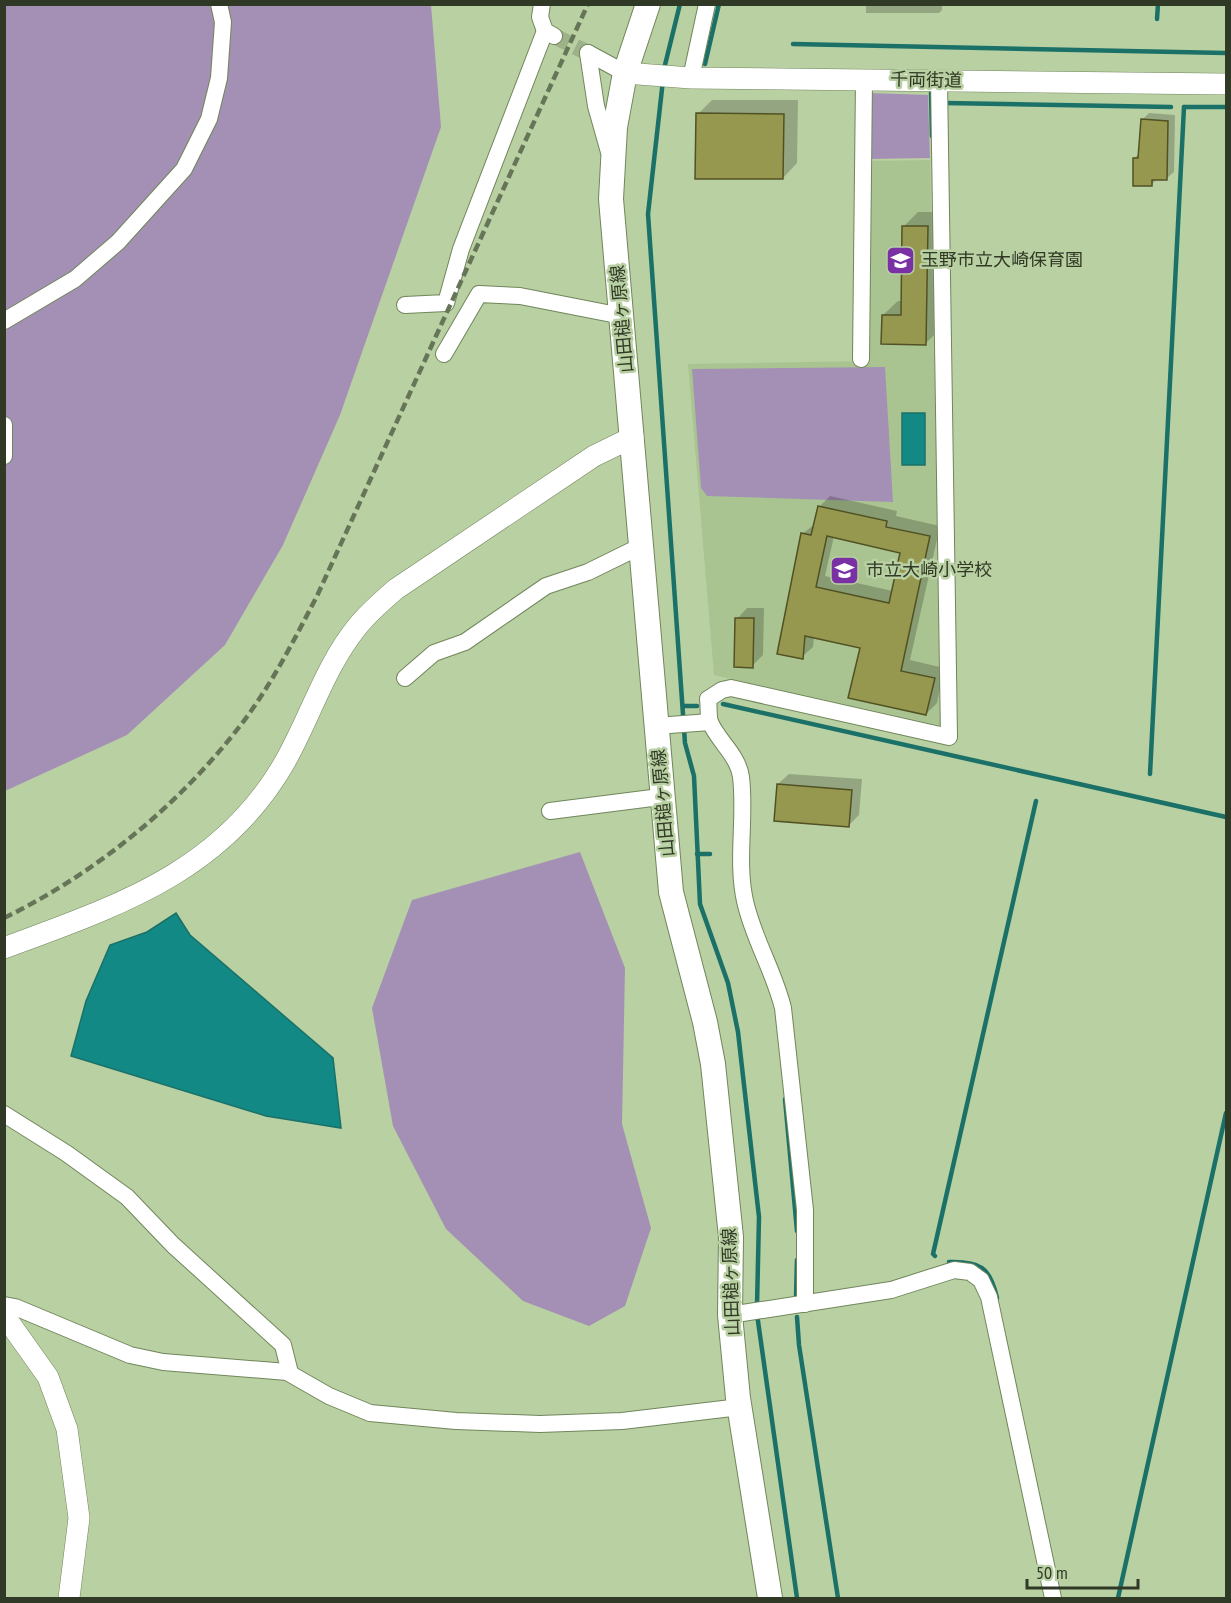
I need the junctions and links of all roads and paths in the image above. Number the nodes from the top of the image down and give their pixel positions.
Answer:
1 (219, 4) edge
2 (542, 4) edge
3 (648, 4) edge
4 (707, 4) edge
5 (636, 74) junction
6 (687, 78) junction
7 (864, 80) junction
8 (939, 81) junction
9 (1227, 84) edge
10 (613, 166) junction
11 (405, 305) dead end
12 (622, 316) junction
13 (4, 321) edge
14 (444, 354) dead end
15 (861, 359) dead end
16 (4, 425) edge
17 (633, 437) junction
18 (4, 456) edge
19 (641, 546) junction
20 (405, 678) dead end
21 (705, 722) junction
22 (656, 726) junction
23 (660, 797) junction
24 (550, 811) dead end
25 (4, 948) edge
26 (4, 1114) edge
27 (805, 1304) junction
28 (4, 1305) edge
29 (735, 1314) junction
30 (4, 1315) edge
31 (290, 1373) junction
32 (740, 1407) junction
33 (69, 1599) edge
34 (770, 1599) edge
35 (1053, 1599) edge

1 - 13 street
2 - 11 street
3 - 5 main road, 山田槌ヶ原線
4 - 6 street
5 - 6 street, 千両街道
5 - 10 main road, 山田槌ヶ原線
5 - 10 street
6 - 7 street, 千両街道
7 - 8 street, 千両街道
7 - 15 street
8 - 9 street, 千両街道
8 - 21 street
10 - 12 main road, 山田槌ヶ原線
12 - 14 street
12 - 17 main road, 山田槌ヶ原線
16 - 18 street
17 - 19 main road, 山田槌ヶ原線
17 - 25 street
19 - 20 street
19 - 22 main road, 山田槌ヶ原線
21 - 22 street
21 - 27 street
22 - 23 main road, 山田槌ヶ原線
23 - 24 street
23 - 29 main road, 山田槌ヶ原線
26 - 31 street
27 - 29 street
27 - 35 street
28 - 31 street
29 - 32 main road, 山田槌ヶ原線
30 - 33 street
31 - 32 street
32 - 34 main road, 山田槌ヶ原線

